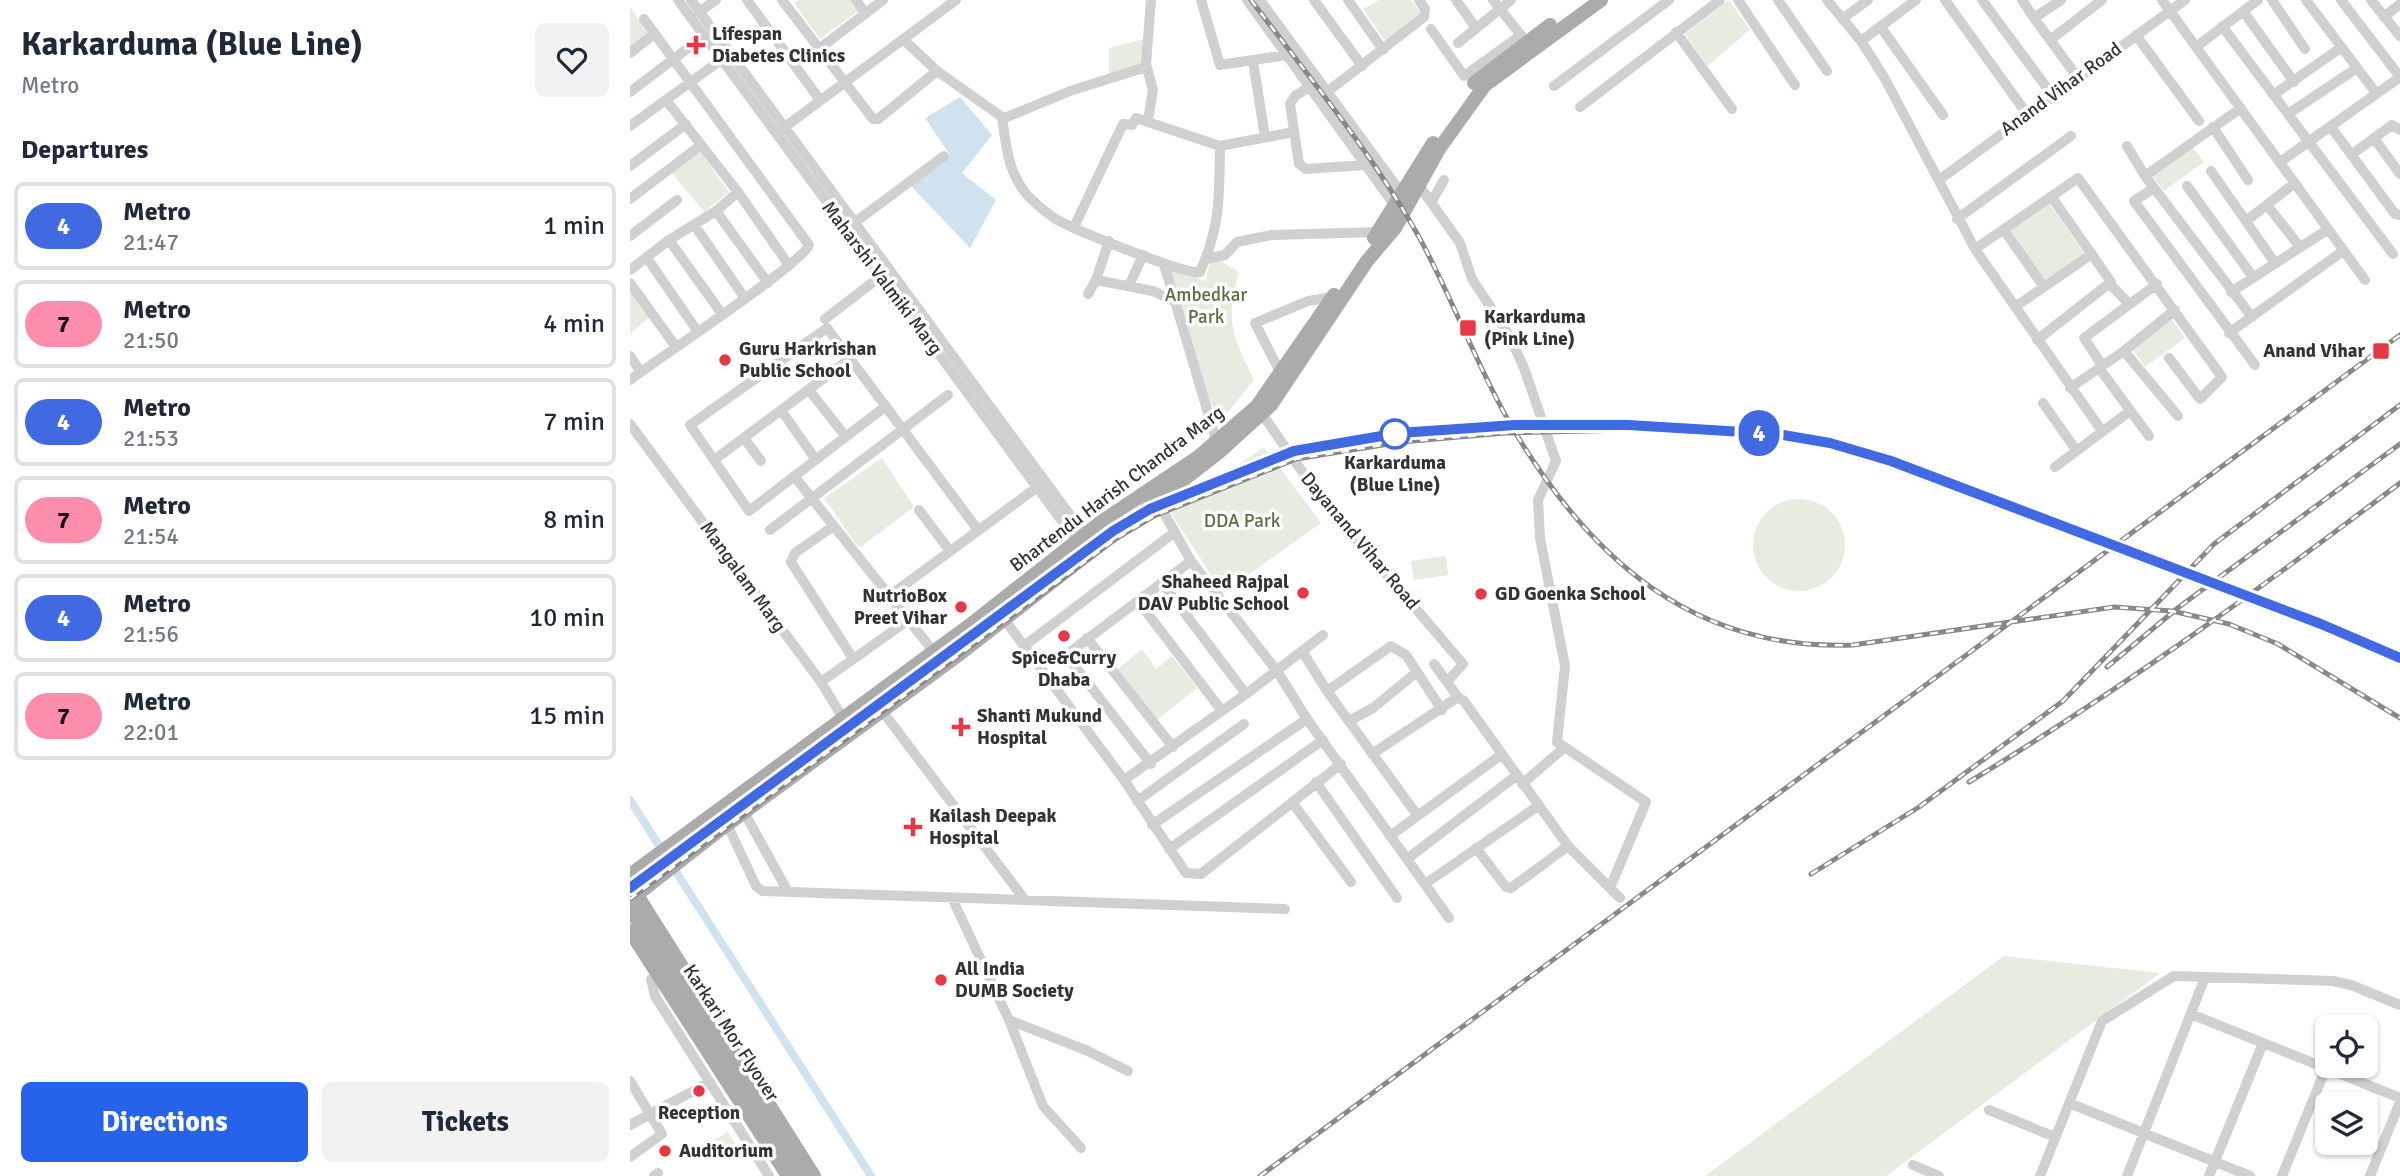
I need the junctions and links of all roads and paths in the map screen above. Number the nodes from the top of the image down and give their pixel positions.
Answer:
1 (678, 0) edge
2 (691, 0) edge
3 (716, 0) edge
4 (747, 0) edge
5 (782, 0) edge
6 (856, 0) edge
7 (883, 0) edge
8 (956, 0) edge
9 (1151, 0) edge
10 (1201, 0) edge
11 (1247, 0) edge
12 (1260, 0) edge
13 (1314, 0) edge
14 (1348, 0) edge
15 (1419, 0) edge
16 (1456, 0) edge
17 (1511, 0) edge
18 (1586, 0) edge
19 (1601, 0) edge
20 (1670, 0) edge
21 (1720, 0) edge
22 (1738, 0) edge
23 (1778, 0) edge
24 (1827, 0) edge
25 (1868, 0) edge
26 (1916, 0) edge
27 (1945, 0) edge
28 (1982, 0) edge
29 (2022, 0) edge
30 (2061, 0) edge
31 (2102, 0) edge
32 (2162, 0) edge
33 (2185, 0) edge
34 (2258, 0) edge
35 (2272, 0) edge
36 (2306, 0) edge
37 (2341, 0) edge
38 (2371, 0) edge
39 (2400, 4) edge
40 (1496, 5) edge
41 (2170, 11) junction
42 (2243, 11) junction
43 (699, 12) junction
44 (865, 13) junction
45 (2384, 16) junction
46 (2034, 18) junction
47 (644, 19) dead end
48 (1842, 19) junction
49 (1881, 26) junction
50 (2222, 26) junction
51 (1476, 28) junction
52 (1431, 29) dead end
53 (1676, 32) junction
54 (654, 34) junction
55 (2136, 35) junction
56 (704, 36) junction
57 (2400, 36) edge
58 (903, 39) junction
59 (2050, 40) junction
60 (1861, 41) junction
61 (1527, 42) junction
62 (1458, 43) dead end
63 (2196, 47) junction
64 (2342, 47) junction
65 (819, 49) junction
66 (2305, 49) dead end
67 (1383, 50) junction
68 (630, 52) edge
69 (1286, 55) junction
70 (673, 59) junction
71 (720, 60) junction
72 (1253, 61) junction
73 (1146, 64) junction
74 (1362, 66) junction
75 (2357, 68) junction
76 (937, 71) junction
77 (1827, 71) dead end
78 (2400, 77) edge
79 (2078, 78) junction
80 (689, 82) junction
81 (2294, 82) junction
82 (845, 83) junction
83 (1795, 85) dead end
84 (1554, 86) dead end
85 (1309, 87) junction
86 (630, 92) edge
87 (1327, 92) junction
88 (2376, 93) junction
89 (2273, 95) junction
90 (2053, 96) junction
91 (666, 100) junction
92 (820, 100) junction
93 (1580, 107) dead end
94 (2241, 107) junction
95 (1732, 109) dead end
96 (2027, 114) junction
97 (2288, 114) junction
98 (1943, 115) dead end
99 (1002, 117) junction
100 (1148, 120) junction
101 (2199, 121) dead end
102 (686, 124) junction
103 (630, 126) edge
104 (2213, 127) junction
105 (2331, 127) junction
106 (2400, 130) edge
107 (780, 131) junction
108 (1294, 132) junction
109 (2071, 136) dead end
110 (1265, 137) junction
111 (2374, 138) junction
112 (2308, 142) junction
113 (701, 145) junction
114 (1220, 146) junction
115 (2127, 146) dead end
116 (2351, 155) junction
117 (944, 156) dead end
118 (2280, 162) junction
119 (1366, 165) junction
120 (630, 166) edge
121 (2211, 172) dead end
122 (2400, 174) edge
123 (2145, 176) junction
124 (1444, 180) dead end
125 (1939, 180) junction
126 (2248, 180) dead end
127 (1416, 181) junction
128 (2295, 183) junction
129 (2187, 186) dead end
130 (2154, 188) junction
131 (738, 192) junction
132 (2050, 196) junction
133 (630, 199) edge
134 (677, 200) dead end
135 (1432, 201) junction
136 (1402, 205) junction
137 (2267, 205) junction
138 (716, 211) junction
139 (2400, 215) edge
140 (1957, 219) junction
141 (2246, 221) junction
142 (854, 223) junction
143 (695, 226) junction
144 (1074, 227) junction
145 (2004, 230) junction
146 (2327, 230) junction
147 (1379, 232) junction
148 (630, 236) edge
149 (669, 240) junction
150 (1109, 241) junction
151 (2300, 247) junction
152 (1975, 249) junction
153 (2343, 251) junction
154 (2092, 254) junction
155 (2393, 254) dead end
156 (1143, 255) junction
157 (647, 258) junction
158 (1205, 259) junction
159 (2275, 263) junction
160 (788, 264) junction
161 (1164, 264) junction
162 (630, 270) edge
163 (881, 276) junction
164 (2253, 277) junction
165 (1096, 280) junction
166 (2365, 280) dead end
167 (768, 282) junction
168 (630, 283) edge
169 (2110, 284) junction
170 (2157, 284) junction
171 (1129, 286) junction
172 (2044, 287) junction
173 (2231, 292) junction
174 (1088, 294) dead end
175 (744, 297) junction
176 (1332, 297) junction
177 (1174, 301) junction
178 (2129, 304) junction
179 (2015, 307) junction
180 (2175, 310) junction
181 (722, 314) junction
182 (2252, 317) junction
183 (825, 319) dead end
184 (698, 332) junction
185 (2229, 334) junction
186 (2037, 340) junction
187 (676, 347) junction
188 (2124, 351) junction
189 (630, 356) edge
190 (851, 358) junction
191 (2169, 358) dead end
192 (2255, 365) dead end
193 (2101, 367) junction
194 (641, 372) junction
195 (1280, 374) junction
196 (630, 380) edge
197 (2070, 388) junction
198 (809, 390) junction
199 (948, 395) dead end
200 (2043, 403) dead end
201 (886, 406) junction
202 (782, 410) junction
203 (1259, 410) junction
204 (2130, 411) junction
205 (2178, 416) dead end
206 (630, 424) edge
207 (902, 428) junction
208 (2102, 431) junction
209 (2149, 436) dead end
210 (846, 437) junction
211 (744, 438) junction
212 (1216, 440) junction
213 (2076, 450) junction
214 (714, 460) junction
215 (816, 460) junction
216 (761, 461) dead end
217 (2054, 467) dead end
218 (794, 476) junction
219 (1036, 488) junction
220 (1153, 495) junction
221 (812, 499) junction
222 (919, 510) dead end
223 (832, 527) junction
224 (770, 530) dead end
225 (978, 530) junction
226 (1175, 532) junction
227 (1081, 538) junction
228 (950, 551) junction
229 (1091, 552) junction
230 (1192, 561) junction
231 (1161, 583) junction
232 (888, 597) junction
233 (1138, 601) junction
234 (1004, 619) junction
235 (907, 621) junction
236 (1323, 635) dead end
237 (1087, 638) junction
238 (1024, 646) junction
239 (1302, 650) junction
240 (934, 652) junction
241 (852, 657) junction
242 (1434, 664) dead end
243 (1277, 671) junction
244 (1417, 672) junction
245 (821, 682) junction
246 (1447, 682) junction
247 (1327, 691) junction
248 (1246, 694) junction
249 (1458, 697) junction
250 (1442, 710) junction
251 (1222, 711) junction
252 (883, 712) junction
253 (843, 718) junction
254 (1307, 719) junction
255 (1349, 721) junction
256 (1244, 724) dead end
257 (853, 733) junction
258 (1323, 740) junction
259 (1173, 747) junction
260 (1565, 747) junction
261 (1372, 754) junction
262 (1501, 755) junction
263 (1151, 764) junction
264 (1340, 764) junction
265 (1124, 780) junction
266 (1519, 780) junction
267 (1317, 782) junction
268 (1137, 802) junction
269 (1292, 802) junction
270 (1538, 806) junction
271 (744, 812) junction
272 (1417, 815) junction
273 (1152, 825) junction
274 (724, 827) junction
275 (1390, 836) junction
276 (1568, 846) junction
277 (1476, 848) junction
278 (1169, 849) junction
279 (1407, 859) junction
280 (630, 875) edge
281 (1351, 882) dead end
282 (1425, 884) junction
283 (1610, 888) junction
284 (788, 892) junction
285 (632, 893) edge
286 (953, 898) junction
287 (1397, 898) dead end
288 (1620, 898) dead end
289 (1025, 900) junction
290 (630, 909) edge
291 (1285, 909) dead end
292 (1449, 918) dead end
293 (630, 931) edge
294 (630, 946) edge
295 (651, 979) junction
296 (2204, 980) junction
297 (2400, 1005) edge
298 (2191, 1014) junction
299 (1009, 1020) junction
300 (2263, 1042) junction
301 (2315, 1063) edge
302 (1128, 1071) dead end
303 (2322, 1078) edge
304 (2349, 1078) edge
305 (630, 1081) edge
306 (710, 1082) junction
307 (2400, 1100) edge
308 (2069, 1103) junction
309 (1989, 1110) dead end
310 (649, 1112) junction
311 (630, 1125) edge
312 (2144, 1133) junction
313 (2055, 1137) junction
314 (1080, 1148) dead end
315 (630, 1157) edge
316 (2215, 1162) junction
317 (1913, 1166) dead end
318 (769, 1176) edge
319 (780, 1176) edge
320 (788, 1176) edge
321 (801, 1176) edge
322 (814, 1176) edge
323 (1939, 1176) edge
324 (2040, 1176) edge
325 (2127, 1176) edge
326 (2209, 1176) edge
327 (2249, 1176) edge
328 (2282, 1176) edge
329 (2370, 1176) edge

1 - 56 street, Maharshi Valmiki Marg
2 - 43 street, Maharshi Valmiki Marg
3 - 43 street
4 - 92 street
5 - 65 street
6 - 44 street
7 - 44 street
8 - 58 street
9 - 73 street
10 - 72 street
11 - 69 street
12 - 87 street
13 - 74 street
14 - 67 street
15 - 67 street
16 - 51 street
17 - 40 street
18 - 61 main road, Bhartendu Harish Chandra Marg
19 - 61 main road, Bhartendu Harish Chandra Marg
20 - 84 street
21 - 53 street
22 - 83 street
23 - 77 street
24 - 48 street
25 - 48 street
26 - 49 street
27 - 96 street
28 - 90 street
29 - 46 street
30 - 46 street
31 - 59 street
32 - 41 street
33 - 41 street, Anand Vihar Road
34 - 42 street
35 - 66 street
36 - 64 street
37 - 78 street
38 - 45 street
39 - 45 street
40 - 51 street
40 - 61 street
41 - 55 street, Anand Vihar Road
41 - 63 street
42 - 50 street
42 - 81 street
43 - 107 street, Maharshi Valmiki Marg
44 - 65 street
45 - 57 street
46 - 59 street
47 - 54 street
48 - 60 street
49 - 60 street
49 - 98 street
50 - 63 street
50 - 89 street
51 - 62 street
52 - 61 street
53 - 93 street
53 - 95 street
54 - 68 street
54 - 70 street
55 - 79 street, Anand Vihar Road
55 - 101 street
56 - 70 street
56 - 71 street, Maharshi Valmiki Marg
58 - 76 street
58 - 82 street
59 - 79 street
60 - 125 street
61 - 127 main road, Bhartendu Harish Chandra Marg
63 - 94 street
64 - 75 street
64 - 81 street
65 - 82 street
67 - 74 street
69 - 72 street
69 - 85 street
70 - 80 street
70 - 86 street
71 - 80 street
71 - 107 street, Maharshi Valmiki Marg
72 - 110 street
73 - 99 street
73 - 100 street
74 - 87 street
75 - 88 street
75 - 97 street
76 - 82 street
76 - 99 street
78 - 88 street
79 - 90 street, Anand Vihar Road
80 - 91 street
80 - 160 street
81 - 89 street
82 - 92 street
85 - 108 street
85 - 119 street
87 - 136 street
88 - 105 street
89 - 97 street
90 - 96 street, Anand Vihar Road
91 - 102 street
91 - 103 street
92 - 107 street
94 - 104 street
94 - 118 street
96 - 125 street, Anand Vihar Road
97 - 112 street
99 - 144 street
100 - 114 street
100 - 144 street
102 - 113 street
102 - 120 street
104 - 123 street
104 - 126 street
105 - 112 street
105 - 116 street
106 - 111 street
107 - 142 street, Maharshi Valmiki Marg
107 - 163 street, Maharshi Valmiki Marg
108 - 110 street
108 - 119 street
109 - 140 street
110 - 114 street
111 - 116 street
111 - 122 street
112 - 118 street
112 - 155 street
113 - 131 street
113 - 133 street
114 - 158 street
115 - 123 street
116 - 139 street
117 - 142 street
118 - 128 street
119 - 136 street
121 - 141 street
123 - 130 street
124 - 135 street
125 - 140 street
127 - 135 street
127 - 136 main road, Bhartendu Harish Chandra Marg
128 - 137 street
128 - 146 street
129 - 164 street
130 - 173 street
130 - 185 street
131 - 138 street
131 - 160 street
132 - 145 street
132 - 154 street
132 - 170 street
134 - 148 street
135 - 260 street
136 - 147 main road, Bhartendu Harish Chandra Marg
136 - 203 main road, Bhartendu Harish Chandra Marg
137 - 141 street
137 - 151 street
138 - 143 street
138 - 167 street
140 - 152 street
141 - 159 street
142 - 227 street, Maharshi Valmiki Marg
143 - 149 street
143 - 175 street
144 - 150 street
145 - 152 street
145 - 172 street
146 - 151 street
146 - 153 street
147 - 158 street
147 - 176 main road, Bhartendu Harish Chandra Marg
149 - 157 street
149 - 181 street
150 - 156 street
150 - 165 street
151 - 159 street
152 - 179 street
153 - 166 street
153 - 182 street
154 - 169 street
154 - 172 street
156 - 161 street
156 - 171 street
157 - 162 street
157 - 184 street
158 - 161 street
159 - 164 street
160 - 167 street
161 - 177 street
163 - 183 street
163 - 219 street, Maharshi Valmiki Marg
164 - 173 street
165 - 171 street
165 - 174 street
167 - 175 street
168 - 187 street
169 - 178 street
169 - 186 street
170 - 178 street
170 - 180 street
171 - 177 street
172 - 179 street
173 - 182 street
175 - 181 street
176 - 195 main road, Bhartendu Harish Chandra Marg
176 - 195 street
177 - 212 street
178 - 193 street
179 - 186 street
180 - 188 street
180 - 191 street
181 - 184 street
182 - 185 street
184 - 187 street
185 - 192 street
186 - 197 street
187 - 194 street
188 - 193 street
188 - 205 street
189 - 194 street
190 - 198 street
190 - 201 street
190 - 214 street
193 - 197 street
193 - 204 street
194 - 196 street
195 - 203 main road, Bhartendu Harish Chandra Marg
197 - 208 street
198 - 202 street
198 - 210 street
199 - 207 street
200 - 213 street
201 - 207 street
201 - 210 street
202 - 211 street
202 - 215 street
203 - 212 main road, Bhartendu Harish Chandra Marg
203 - 220 main road, Bhartendu Harish Chandra Marg
203 - 246 street, Dayanand Vihar Road
204 - 208 street
204 - 209 street
206 - 245 street, Mangalam Marg
207 - 221 street
207 - 225 street
208 - 213 street
210 - 215 street
211 - 214 street
211 - 216 street
212 - 220 main road, Bhartendu Harish Chandra Marg
213 - 217 street
214 - 218 street
215 - 218 street
218 - 221 street
219 - 225 street
219 - 227 street, Maharshi Valmiki Marg
220 - 226 street
220 - 227 main road, Bhartendu Harish Chandra Marg
220 - 229 main road, Bhartendu Harish Chandra Marg
221 - 223 street
221 - 224 street
222 - 228 street
223 - 232 street
223 - 241 street
225 - 228 street
226 - 230 street
226 - 238 street
227 - 229 street, Maharshi Valmiki Marg
227 - 240 main road, Bhartendu Harish Chandra Marg
228 - 232 street
229 - 234 main road, Bhartendu Harish Chandra Marg
230 - 231 street
230 - 243 street
231 - 233 street
231 - 248 street
232 - 235 street
233 - 237 street
233 - 251 street
234 - 238 street
234 - 252 main road, Bhartendu Harish Chandra Marg
235 - 240 street
235 - 241 street
236 - 239 street
237 - 259 street
237 - 263 street
238 - 265 street
239 - 243 street
239 - 247 street
240 - 253 main road, Bhartendu Harish Chandra Marg
241 - 245 street
242 - 246 street
243 - 248 street
243 - 254 street
244 - 247 street
244 - 250 street
244 - 255 street
245 - 253 street, Mangalam Marg
246 - 249 street
247 - 255 street
248 - 251 street
249 - 250 street
249 - 262 street
250 - 261 street
251 - 259 street
252 - 257 main road, Bhartendu Harish Chandra Marg
252 - 289 street
253 - 257 street, Mangalam Marg
253 - 280 main road, Bhartendu Harish Chandra Marg
254 - 258 street
254 - 273 street
255 - 261 street
256 - 268 street
257 - 271 main road, Bhartendu Harish Chandra Marg
258 - 264 street
258 - 278 street
259 - 263 street
260 - 266 street
260 - 283 street
261 - 272 street
262 - 266 street
262 - 272 street
263 - 265 street
264 - 267 street
264 - 275 street
265 - 268 street
266 - 270 street
266 - 279 street
267 - 269 street
267 - 287 street
268 - 273 street
269 - 278 street
269 - 281 street
270 - 276 street
270 - 277 street
271 - 274 main road, Bhartendu Harish Chandra Marg
271 - 284 street
272 - 275 street
273 - 278 street
274 - 284 street
274 - 285 main road, Bhartendu Harish Chandra Marg
275 - 279 street
276 - 277 street
276 - 283 street
277 - 282 street
279 - 282 street
282 - 292 street
283 - 288 street
284 - 286 street
285 - 322 main road
286 - 289 street
286 - 299 street
289 - 291 street
290 - 321 main road, Karkari Mor Flyover
293 - 320 main road, Karkari Mor Flyover
294 - 295 main road
295 - 306 street
295 - 319 main road
296 - 297 street
296 - 298 street
296 - 308 street
298 - 300 street
298 - 312 street
299 - 302 street
299 - 314 street
300 - 301 street
300 - 316 street
303 - 328 street
304 - 307 street
305 - 310 street
306 - 310 street
306 - 318 street
307 - 329 street
308 - 312 street
308 - 313 street
309 - 313 street
310 - 311 street
310 - 315 street
312 - 316 street
312 - 325 street
313 - 324 street
316 - 326 street
316 - 327 street
317 - 323 street

